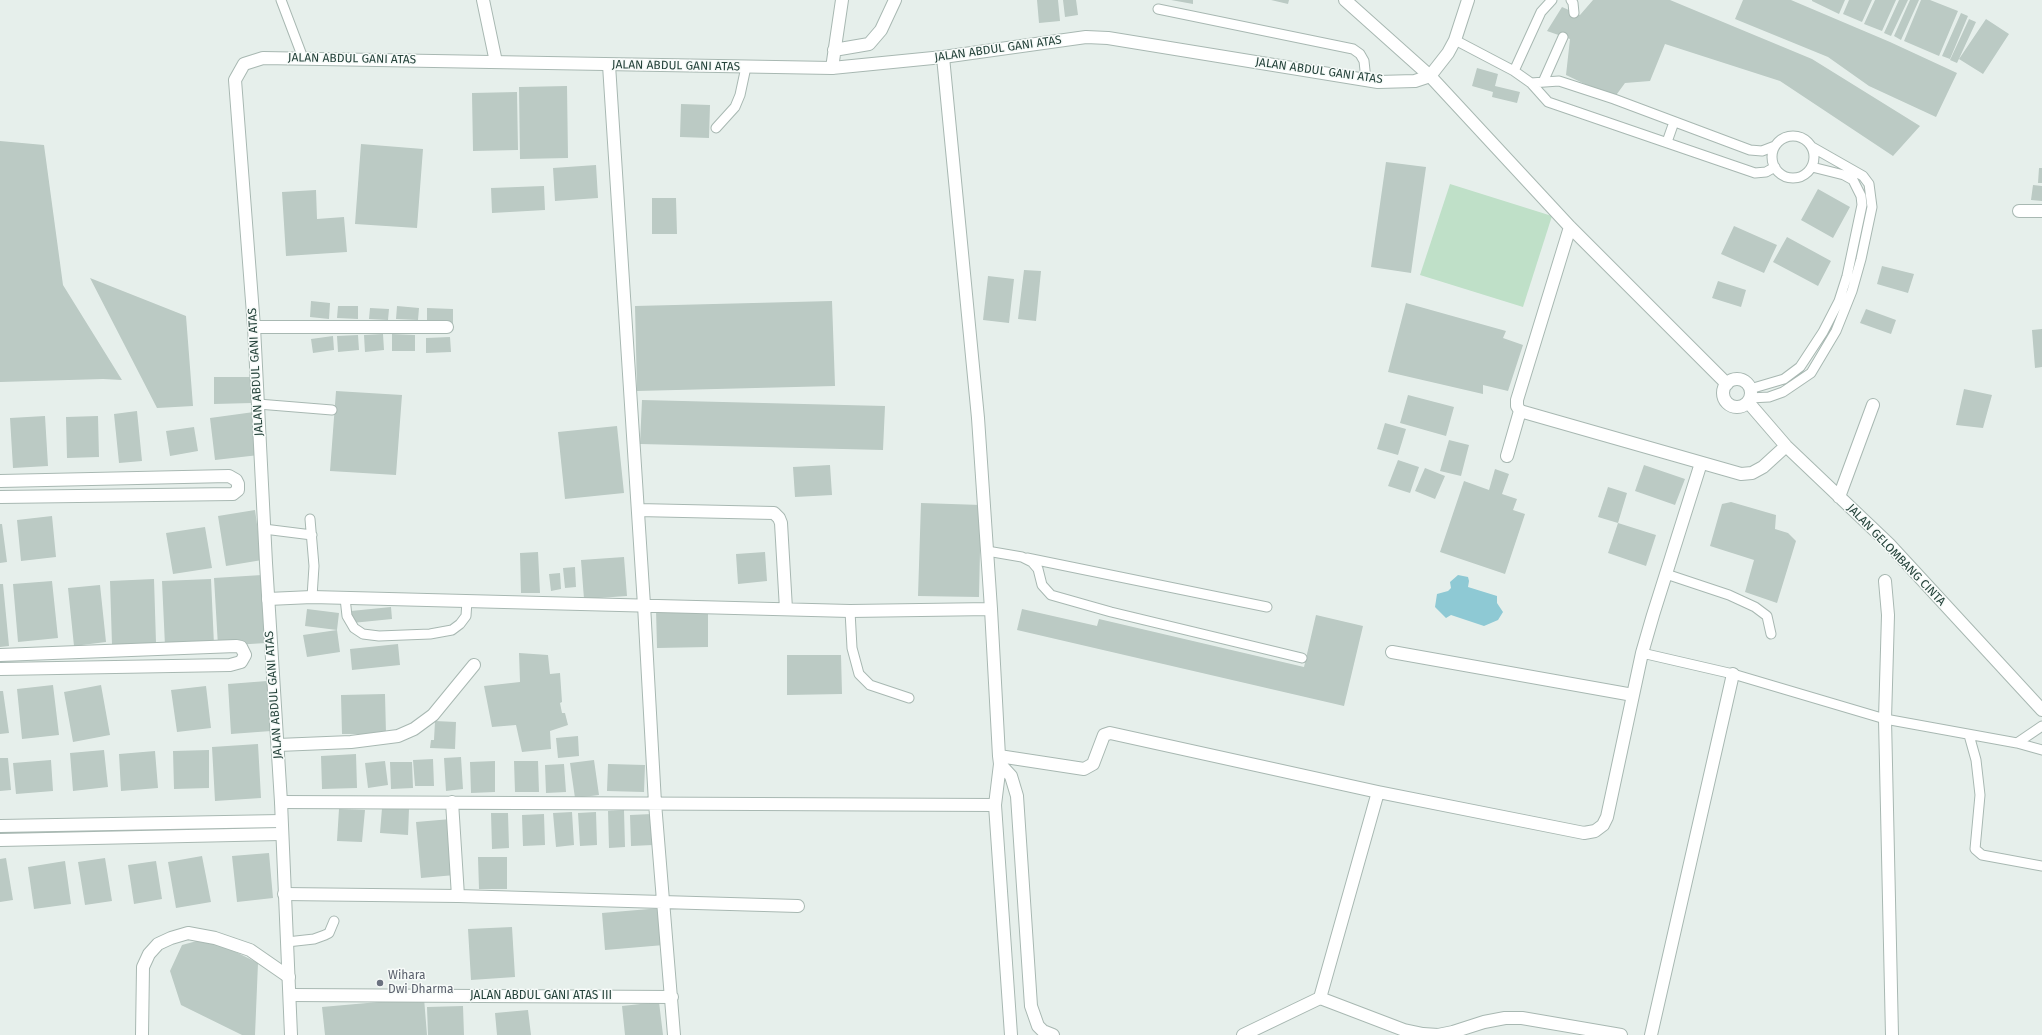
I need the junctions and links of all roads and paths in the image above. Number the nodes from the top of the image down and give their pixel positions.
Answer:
1 (280, 0) edge
2 (483, 0) edge
3 (842, 0) edge
4 (895, 0) edge
5 (1345, 0) edge
6 (1468, 0) edge
7 (1552, 0) edge
8 (1571, 0) edge
9 (1158, 9) dead end
10 (1574, 13) dead end
11 (1563, 37) dead end
12 (1455, 40) junction
13 (834, 50) junction
14 (942, 57) junction
15 (303, 58) junction
16 (496, 62) junction
17 (609, 65) junction
18 (746, 67) junction
19 (832, 68) junction
20 (1514, 71) junction
21 (1430, 76) junction
22 (1366, 80) junction
23 (1543, 82) junction
24 (1531, 83) junction
25 (1674, 122) junction
26 (716, 128) dead end
27 (1667, 142) junction
28 (1775, 146) junction
29 (1812, 147) junction
30 (1775, 167) junction
31 (1812, 167) junction
32 (2019, 211) dead end
33 (2042, 211) edge
34 (1570, 226) junction
35 (1847, 290) junction
36 (254, 327) junction
37 (447, 327) dead end
38 (1727, 384) junction
39 (1750, 396) junction
40 (258, 404) junction
41 (1873, 404) dead end
42 (332, 410) dead end
43 (1520, 411) junction
44 (1786, 446) junction
45 (1507, 456) dead end
46 (1702, 463) junction
47 (0, 481) edge
48 (0, 497) edge
49 (1839, 497) junction
50 (638, 510) junction
51 (310, 519) dead end
52 (264, 529) junction
53 (312, 535) junction
54 (987, 550) junction
55 (1022, 557) junction
56 (1666, 574) junction
57 (1885, 581) dead end
58 (312, 597) junction
59 (345, 598) junction
60 (268, 599) junction
61 (467, 601) junction
62 (644, 605) junction
63 (1267, 607) dead end
64 (992, 609) junction
65 (786, 610) junction
66 (850, 611) junction
67 (1771, 634) dead end
68 (1392, 652) dead end
69 (1642, 653) junction
70 (0, 655) edge
71 (1302, 658) dead end
72 (474, 665) dead end
73 (0, 669) edge
74 (1733, 674) junction
75 (1633, 695) junction
76 (909, 698) dead end
77 (2042, 710) edge
78 (1885, 719) junction
79 (2042, 726) edge
80 (1969, 735) junction
81 (2017, 743) junction
82 (278, 746) junction
83 (2042, 750) edge
84 (999, 760) junction
85 (1378, 792) junction
86 (281, 802) junction
87 (452, 802) junction
88 (655, 803) junction
89 (995, 805) junction
90 (281, 821) junction
91 (6, 826) edge
92 (281, 834) junction
93 (5, 839) edge
94 (2042, 866) edge
95 (284, 894) junction
96 (458, 896) junction
97 (664, 903) junction
98 (798, 906) dead end
99 (334, 921) dead end
100 (287, 942) junction
101 (289, 977) junction
102 (290, 995) junction
103 (672, 997) junction
104 (1320, 998) junction
105 (142, 1035) edge
106 (291, 1035) edge
107 (674, 1035) edge
108 (1011, 1035) edge
109 (1054, 1035) edge
110 (1243, 1035) edge
111 (1621, 1035) edge
112 (1651, 1035) edge
113 (1892, 1035) edge

1 - 15 lane
2 - 16 street
3 - 13 street
4 - 13 street
5 - 21 street
6 - 12 street
7 - 20 lane
8 - 10 lane
9 - 22 lane
11 - 23 lane
12 - 20 lane
12 - 21 street
13 - 19 street
14 - 19 street, JALAN ABDUL GANI ATAS
14 - 22 street, JALAN ABDUL GANI ATAS
14 - 54 street
15 - 16 street, JALAN ABDUL GANI ATAS
15 - 36 street, JALAN ABDUL GANI ATAS
16 - 17 street, JALAN ABDUL GANI ATAS
17 - 18 street, JALAN ABDUL GANI ATAS
17 - 50 street
18 - 19 street, JALAN ABDUL GANI ATAS
18 - 26 lane
20 - 24 lane
21 - 22 street, JALAN ABDUL GANI ATAS
21 - 34 street
23 - 24 lane
23 - 25 lane
24 - 27 lane
25 - 27 lane
25 - 28 lane
27 - 30 lane
28 - 29 lane
28 - 30 lane
29 - 31 lane
29 - 35 lane
30 - 31 lane
31 - 35 lane
32 - 33 street
34 - 38 street
34 - 43 street
35 - 39 lane
36 - 37 street
36 - 40 street, JALAN ABDUL GANI ATAS
38 - 39 street
38 - 39 street
39 - 44 street, JALAN GELOMBANG CINTA
40 - 42 lane
40 - 52 street, JALAN ABDUL GANI ATAS
41 - 49 street
43 - 45 street
43 - 46 street
44 - 46 street
44 - 49 street, JALAN GELOMBANG CINTA
46 - 56 street
47 - 48 street
49 - 77 street, JALAN GELOMBANG CINTA
50 - 62 street
50 - 65 street
51 - 53 lane
52 - 53 lane
52 - 60 street, JALAN ABDUL GANI ATAS
53 - 58 lane
54 - 55 lane
54 - 64 street
55 - 63 lane
55 - 71 lane
56 - 67 lane
56 - 69 street
57 - 78 street
58 - 59 street
58 - 60 street
59 - 61 street
59 - 61 lane
60 - 82 street, JALAN ABDUL GANI ATAS
61 - 62 street
62 - 65 street
62 - 88 street
64 - 66 street
64 - 84 street
65 - 66 street
66 - 76 lane
68 - 75 street
69 - 74 lane
69 - 75 street
70 - 73 street
72 - 82 street
74 - 78 lane
74 - 112 street
75 - 85 street
78 - 80 lane
78 - 113 street
79 - 81 lane
80 - 81 lane
80 - 94 lane
81 - 83 lane
82 - 86 street, JALAN ABDUL GANI ATAS
84 - 85 street
84 - 89 street
84 - 109 street
85 - 104 street
86 - 87 street
86 - 90 street, JALAN ABDUL GANI ATAS
87 - 88 street
87 - 96 street
88 - 89 street
88 - 97 street
89 - 108 street
90 - 91 street
90 - 92 street, JALAN ABDUL GANI ATAS
91 - 93 street
92 - 93 street
92 - 95 street, JALAN ABDUL GANI ATAS
95 - 96 street
95 - 100 street, JALAN ABDUL GANI ATAS
96 - 97 street
97 - 98 street
97 - 103 street
99 - 100 lane
100 - 101 street, JALAN ABDUL GANI ATAS
101 - 102 street, JALAN ABDUL GANI ATAS
101 - 105 street
102 - 103 street, JALAN ABDUL GANI ATAS III
102 - 106 street, JALAN ABDUL GANI ATAS
103 - 107 street
104 - 110 street
104 - 111 street

